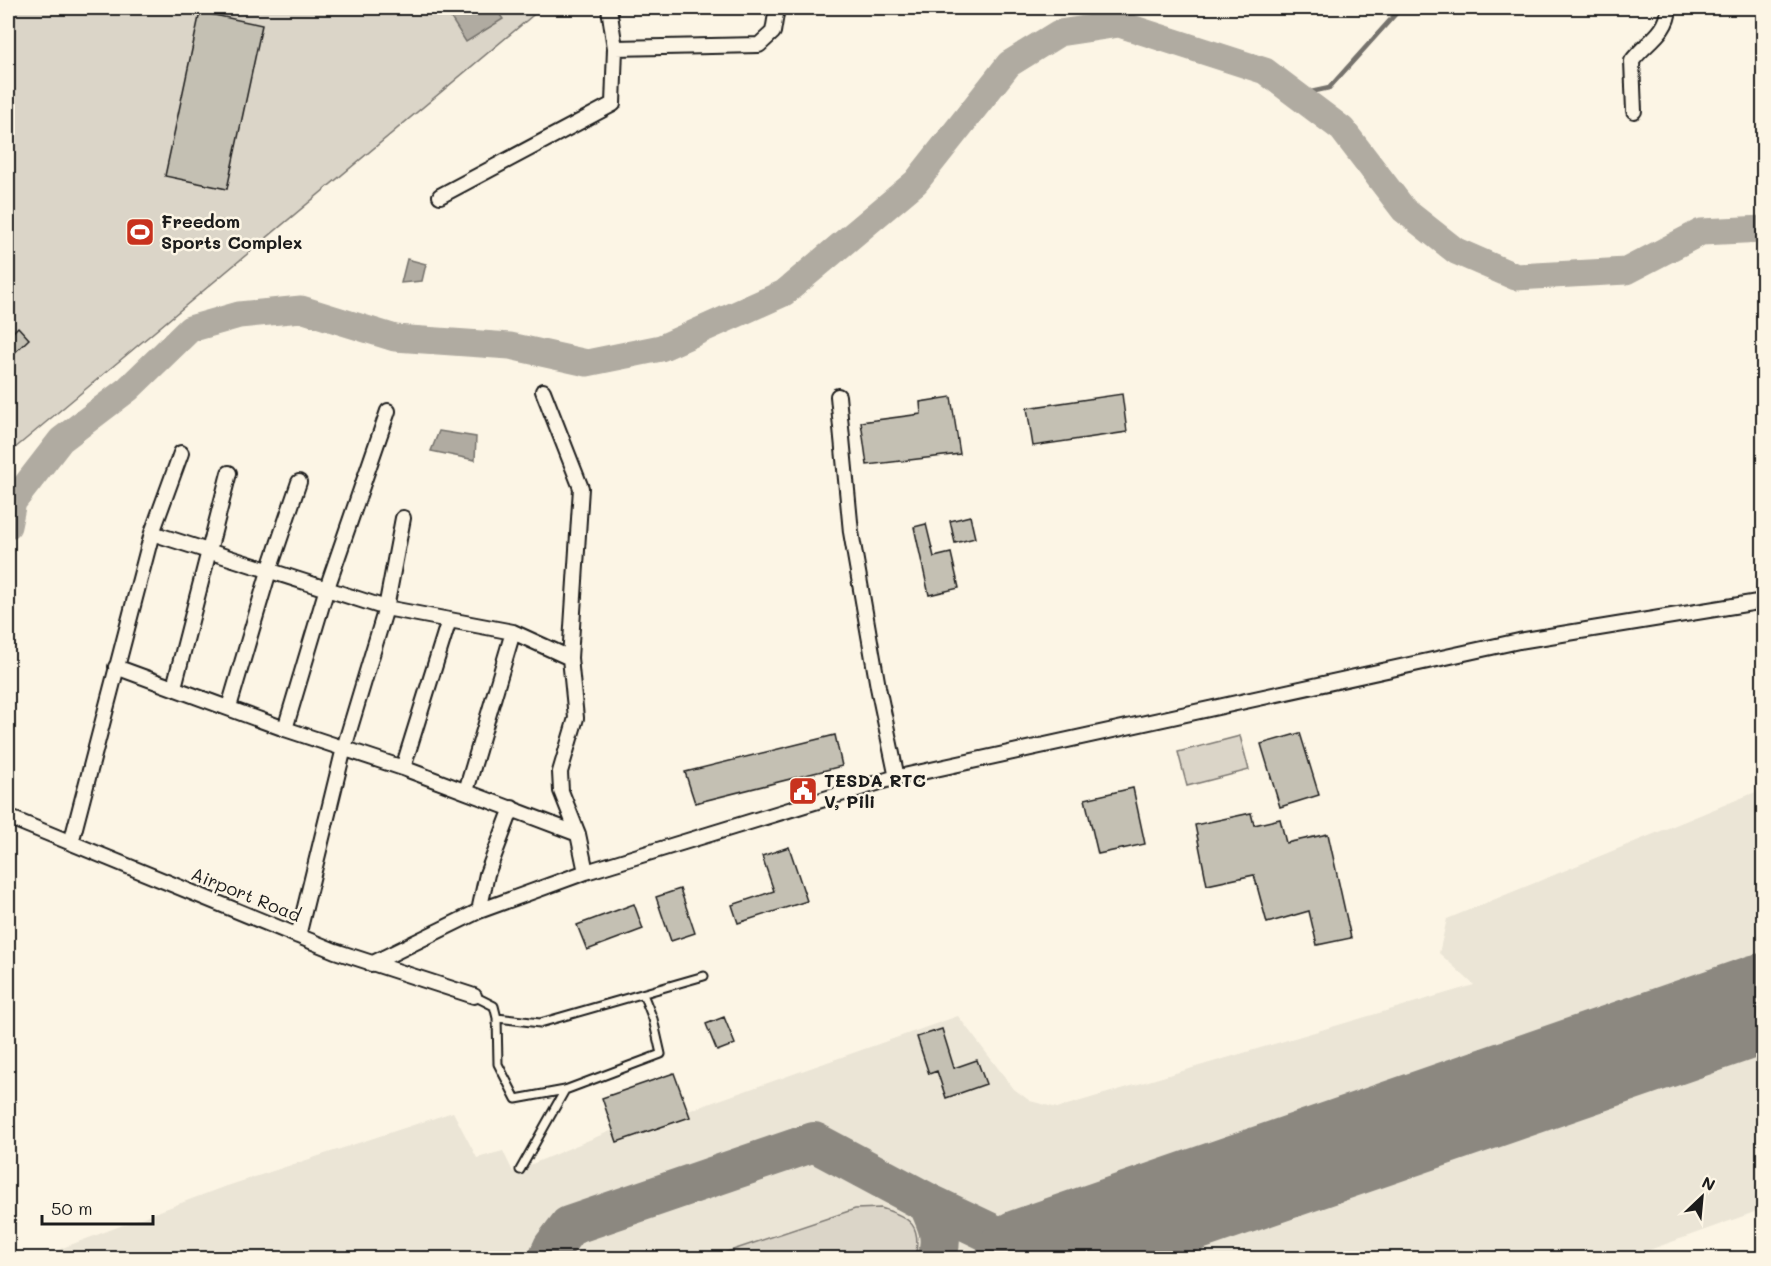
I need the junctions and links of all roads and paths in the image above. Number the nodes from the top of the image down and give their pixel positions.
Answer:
1 (609, 8) edge
2 (777, 8) edge
3 (1669, 8) edge
4 (615, 48) junction
5 (1634, 111) dead end
6 (440, 196) dead end
7 (543, 390) dead end
8 (838, 396) dead end
9 (388, 411) dead end
10 (181, 453) dead end
11 (229, 473) dead end
12 (299, 482) dead end
13 (403, 518) dead end
14 (153, 533) junction
15 (209, 551) junction
16 (269, 571) junction
17 (327, 588) junction
18 (1764, 601) edge
19 (386, 608) junction
20 (449, 620) junction
21 (513, 632) junction
22 (570, 658) junction
23 (116, 667) junction
24 (174, 687) junction
25 (229, 707) junction
26 (285, 729) junction
27 (344, 748) junction
28 (403, 768) junction
29 (897, 778) junction
30 (466, 791) junction
31 (512, 808) junction
32 (8, 817) edge
33 (578, 834) junction
34 (71, 843) junction
35 (586, 872) junction
36 (479, 911) junction
37 (298, 936) junction
38 (371, 964) junction
39 (704, 976) dead end
40 (643, 994) junction
41 (474, 996) joint
42 (497, 1018) junction
43 (565, 1090) junction
44 (520, 1170) dead end

1 - 4 street
2 - 4 street
3 - 5 street
4 - 6 street
7 - 22 street
8 - 29 street
9 - 17 street
10 - 14 street
11 - 15 street
12 - 16 street
13 - 19 street
14 - 15 street
14 - 23 street
15 - 16 street
15 - 24 street
16 - 17 street
16 - 25 street
17 - 19 street
17 - 26 street
18 - 29 street
19 - 20 street
19 - 27 street
20 - 21 street
20 - 28 street
21 - 22 street
21 - 30 street
22 - 33 street
23 - 24 street
23 - 34 street
24 - 25 street
25 - 26 street
26 - 27 street
27 - 28 street
27 - 37 street
28 - 30 street
29 - 35 street
30 - 31 street
31 - 33 street
31 - 36 street
32 - 34 street, Airport Road
33 - 35 street
34 - 37 street, Airport Road
35 - 36 street
36 - 38 street
37 - 38 street, Airport Road
38 - 41 street, Airport Road
39 - 40 lane
40 - 42 lane
40 - 43 lane
41 - 42 lane
42 - 43 lane
43 - 44 lane

